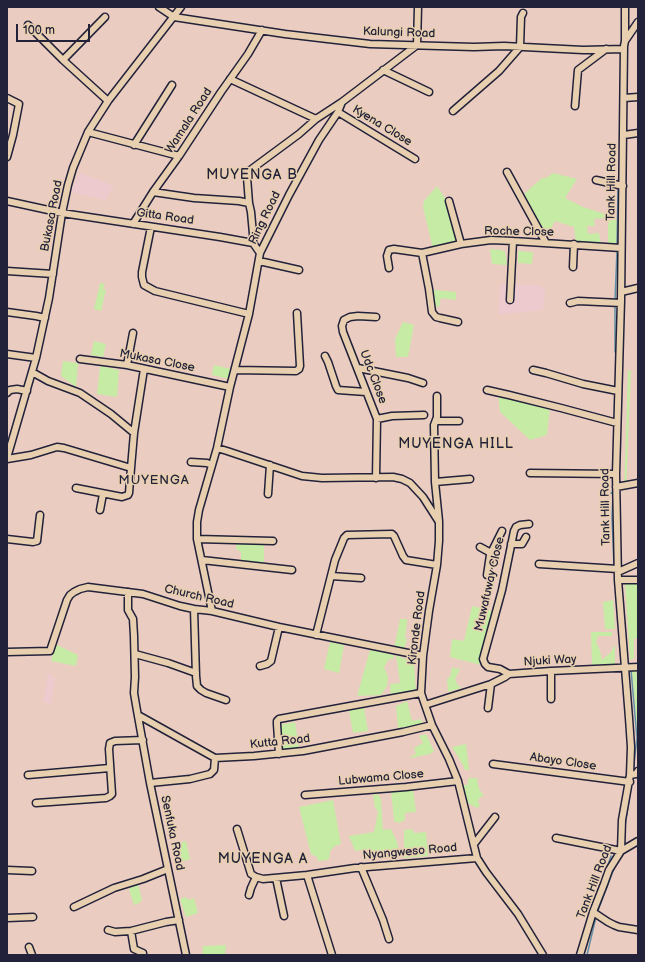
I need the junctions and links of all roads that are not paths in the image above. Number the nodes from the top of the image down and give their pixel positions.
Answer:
1 (159, 7) edge
2 (181, 7) edge
3 (418, 7) edge
4 (625, 7) edge
5 (523, 13) dead end
6 (105, 17) dead end
7 (174, 17) junction
8 (638, 22) edge
9 (28, 25) dead end
10 (262, 30) junction
11 (417, 45) junction
12 (624, 46) junction
13 (520, 47) junction
14 (606, 49) junction
15 (63, 60) junction
16 (383, 70) junction
17 (230, 79) junction
18 (172, 85) dead end
19 (429, 92) dead end
20 (638, 97) edge
21 (7, 98) edge
22 (624, 98) junction
23 (108, 101) junction
24 (342, 102) junction
25 (575, 106) dead end
26 (453, 111) dead end
27 (338, 112) junction
28 (316, 119) junction
29 (88, 132) junction
30 (637, 133) edge
31 (624, 135) junction
32 (134, 144) junction
33 (179, 156) junction
34 (7, 157) edge
35 (415, 159) dead end
36 (507, 172) dead end
37 (596, 180) dead end
38 (623, 186) junction
39 (153, 192) junction
40 (7, 201) edge
41 (449, 201) dead end
42 (249, 203) junction
43 (62, 213) junction
44 (133, 224) junction
45 (151, 227) junction
46 (513, 241) junction
47 (253, 243) junction
48 (546, 243) junction
49 (461, 244) junction
50 (574, 244) junction
51 (621, 248) junction
52 (260, 253) junction
53 (422, 253) junction
54 (258, 261) junction
55 (573, 267) dead end
56 (389, 268) dead end
57 (299, 270) dead end
58 (7, 271) edge
59 (53, 274) junction
60 (638, 288) edge
61 (621, 292) junction
62 (510, 300) dead end
63 (570, 303) dead end
64 (620, 303) junction
65 (7, 312) edge
66 (297, 313) dead end
67 (249, 314) junction
68 (376, 317) dead end
69 (45, 318) junction
70 (458, 322) dead end
71 (133, 333) dead end
72 (7, 354) edge
73 (325, 356) dead end
74 (36, 358) junction
75 (80, 359) dead end
76 (127, 365) junction
77 (144, 368) junction
78 (358, 368) junction
79 (235, 370) junction
80 (532, 370) dead end
81 (32, 372) junction
82 (423, 383) dead end
83 (230, 387) junction
84 (487, 390) dead end
85 (27, 391) junction
86 (618, 391) junction
87 (366, 392) junction
88 (7, 393) edge
89 (437, 396) dead end
90 (424, 415) dead end
91 (377, 419) junction
92 (436, 421) junction
93 (459, 421) dead end
94 (617, 423) junction
95 (134, 433) junction
96 (217, 448) junction
97 (7, 459) edge
98 (191, 462) dead end
99 (212, 465) junction
100 (270, 466) junction
101 (131, 468) junction
102 (530, 473) dead end
103 (616, 474) junction
104 (376, 478) junction
105 (470, 479) dead end
106 (435, 482) junction
107 (638, 483) edge
108 (616, 487) junction
109 (76, 488) dead end
110 (103, 494) junction
111 (268, 494) dead end
112 (100, 510) dead end
113 (40, 515) dead end
114 (439, 522) junction
115 (529, 524) dead end
116 (502, 531) dead end
117 (526, 536) dead end
118 (7, 539) edge
119 (197, 539) junction
120 (273, 540) dead end
121 (511, 544) junction
122 (480, 547) dead end
123 (491, 553) junction
124 (202, 560) junction
125 (638, 563) edge
126 (539, 564) dead end
127 (437, 566) junction
128 (292, 570) dead end
129 (618, 570) junction
130 (487, 575) dead end
131 (331, 576) junction
132 (361, 578) dead end
133 (618, 580) junction
134 (638, 580) edge
135 (128, 592) junction
136 (194, 609) junction
137 (212, 611) junction
138 (279, 627) junction
139 (316, 635) junction
140 (7, 652) edge
141 (135, 654) junction
142 (423, 656) junction
143 (484, 659) joint
144 (260, 666) dead end
145 (625, 668) junction
146 (638, 668) edge
147 (550, 671) junction
148 (196, 673) junction
149 (510, 674) junction
150 (491, 684) junction
151 (421, 693) junction
152 (551, 699) dead end
153 (226, 700) dead end
154 (425, 705) junction
155 (488, 708) dead end
156 (138, 715) junction
157 (432, 725) junction
158 (142, 740) junction
159 (279, 754) junction
160 (215, 758) junction
161 (493, 764) dead end
162 (110, 768) junction
163 (638, 771) edge
164 (28, 774) dead end
165 (630, 775) junction
166 (458, 781) junction
167 (630, 782) junction
168 (150, 783) junction
169 (305, 795) dead end
170 (36, 803) dead end
171 (495, 817) dead end
172 (236, 829) dead end
173 (556, 838) dead end
174 (638, 841) edge
175 (474, 844) junction
176 (621, 851) junction
177 (478, 858) junction
178 (361, 867) junction
179 (168, 869) junction
180 (7, 870) edge
181 (32, 870) dead end
182 (307, 875) junction
183 (256, 877) junction
184 (276, 878) junction
185 (249, 895) dead end
186 (74, 907) dead end
187 (594, 912) junction
188 (284, 916) dead end
189 (33, 917) dead end
190 (7, 918) edge
191 (179, 920) junction
192 (108, 930) dead end
193 (638, 930) edge
194 (131, 931) junction
195 (389, 939) dead end
196 (29, 947) dead end
197 (331, 952) edge
198 (32, 955) edge
199 (144, 955) edge
200 (186, 955) edge
201 (543, 955) edge
202 (580, 955) edge

1 - 7 street
2 - 7 street, Bukasa Road
3 - 11 street
4 - 12 street, Tank Hill Road
5 - 13 street
6 - 15 street
7 - 10 street, Kalungi Road
7 - 23 street, Bukasa Road
8 - 12 street
9 - 15 street
10 - 11 street, Kalungi Road
10 - 17 street, Wamala Road
11 - 13 street, Kalungi Road
11 - 16 street
12 - 14 street, Kalungi Road
12 - 22 street, Tank Hill Road
13 - 14 street, Kalungi Road
13 - 26 street
14 - 25 street
15 - 23 street
16 - 19 street
16 - 24 street
17 - 28 street
17 - 33 street, Wamala Road
18 - 32 street
20 - 22 street
21 - 34 street
22 - 31 street, Tank Hill Road
23 - 29 street, Bukasa Road
24 - 27 street, Ring Road
24 - 28 street
27 - 35 street, Kyena Close
27 - 52 street, Ring Road
28 - 42 street
29 - 32 street
29 - 43 street, Bukasa Road
30 - 31 street
31 - 38 street, Tank Hill Road
32 - 33 street
33 - 39 street, Wamala Road
36 - 48 street
37 - 38 street
38 - 51 street, Tank Hill Road
39 - 42 street
39 - 44 street, Wamala Road
40 - 43 street, Gitta Road
41 - 49 street
42 - 47 street
43 - 44 street, Gitta Road
43 - 59 street, Bukasa Road
44 - 45 street, Gitta Road
45 - 47 street, Gitta Road
45 - 67 street
46 - 48 street, Roche Close
46 - 49 street, Roche Close
46 - 62 street
47 - 52 street
48 - 50 street, Roche Close
49 - 53 street, Roche Close
50 - 51 street, Roche Close
50 - 55 street
51 - 61 street, Tank Hill Road
52 - 54 street, Ring Road
53 - 56 street, Roche Close
53 - 70 street
54 - 57 street
54 - 67 street, Ring Road
58 - 59 street
59 - 69 street, Bukasa Road
60 - 61 street
61 - 64 street, Tank Hill Road
63 - 64 street
64 - 86 street, Tank Hill Road
65 - 69 street
66 - 79 street
67 - 79 street, Ring Road
68 - 78 street, Udc Close
69 - 74 street, Bukasa Road
71 - 76 street
72 - 74 street
73 - 87 street
74 - 81 street, Bukasa Road
75 - 76 street, Mukasa Close
76 - 77 street, Mukasa Close
77 - 83 street, Mukasa Close
77 - 95 street
78 - 82 street
78 - 87 street, Udc Close
79 - 83 street, Ring Road
80 - 86 street
81 - 85 street, Bukasa Road
81 - 95 street
83 - 96 street, Ring Road
84 - 94 street
85 - 88 street
85 - 97 street, Bukasa Road
86 - 94 street, Tank Hill Road
87 - 91 street, Udc Close
89 - 92 street, Kironde Road
90 - 91 street
91 - 104 street, Udc Close
92 - 93 street
92 - 106 street, Kironde Road
94 - 103 street, Tank Hill Road
95 - 101 street
96 - 99 street, Ring Road
96 - 100 street
97 - 101 street
98 - 99 street
99 - 119 street, Ring Road
100 - 104 street
100 - 111 street
101 - 110 street
102 - 103 street
103 - 108 street, Tank Hill Road
104 - 114 street
105 - 106 street
106 - 114 street, Kironde Road
107 - 108 street
108 - 129 street, Tank Hill Road
109 - 110 street
110 - 112 street
113 - 118 street
114 - 127 street, Kironde Road
115 - 121 street, Muwafuway Close
116 - 123 street
117 - 121 street
119 - 120 street
119 - 124 street, Ring Road
121 - 143 street, Muwafuway Close
122 - 123 street
123 - 130 street
124 - 128 street
124 - 137 street, Ring Road
125 - 129 street
126 - 129 street
127 - 131 street
127 - 142 street, Kironde Road
129 - 133 street, Tank Hill Road
131 - 132 street
131 - 139 street
133 - 134 street
133 - 145 street, Tank Hill Road
135 - 136 street, Church Road
135 - 140 street, Church Road
135 - 141 street, Senfuka Road
136 - 137 street, Church Road
136 - 148 street
137 - 138 street, Church Road
138 - 139 street, Church Road
138 - 144 street
139 - 142 street, Church Road
141 - 148 street
141 - 156 street, Senfuka Road
142 - 151 street, Kironde Road
143 - 149 street, Njuki Way
145 - 146 street, Njuki Way
145 - 147 street, Njuki Way
145 - 165 street, Tank Hill Road
147 - 149 street, Njuki Way
147 - 152 street
148 - 153 street
149 - 150 street
150 - 154 street
150 - 155 street
151 - 154 street, Kironde Road
151 - 159 street
154 - 157 street, Kironde Road
156 - 158 street, Senfuka Road
156 - 160 street
157 - 159 street, Kutta Road
157 - 166 street, Kironde Road
158 - 162 street
158 - 168 street, Senfuka Road
159 - 160 street, Kutta Road
160 - 168 street
161 - 167 street, Abayo Close
162 - 164 street
162 - 170 street
163 - 165 street
165 - 167 street, Tank Hill Road
166 - 169 street, Lubwama Close
166 - 175 street, Kironde Road
167 - 176 street, Tank Hill Road
168 - 179 street, Senfuka Road
171 - 175 street
172 - 183 street
173 - 176 street
174 - 176 street
175 - 177 street, Kironde Road
176 - 187 street, Tank Hill Road
177 - 178 street, Nyangweso Road
177 - 201 street, Kironde Road
178 - 182 street, Nyangweso Road
178 - 195 street
179 - 186 street
179 - 191 street, Senfuka Road
180 - 181 street
182 - 184 street, Nyangweso Road
182 - 197 street
183 - 184 street
183 - 185 street
184 - 188 street
187 - 193 street
187 - 202 street, Tank Hill Road
189 - 190 street
191 - 194 street
191 - 200 street, Senfuka Road
192 - 194 street
194 - 199 street
196 - 198 street

